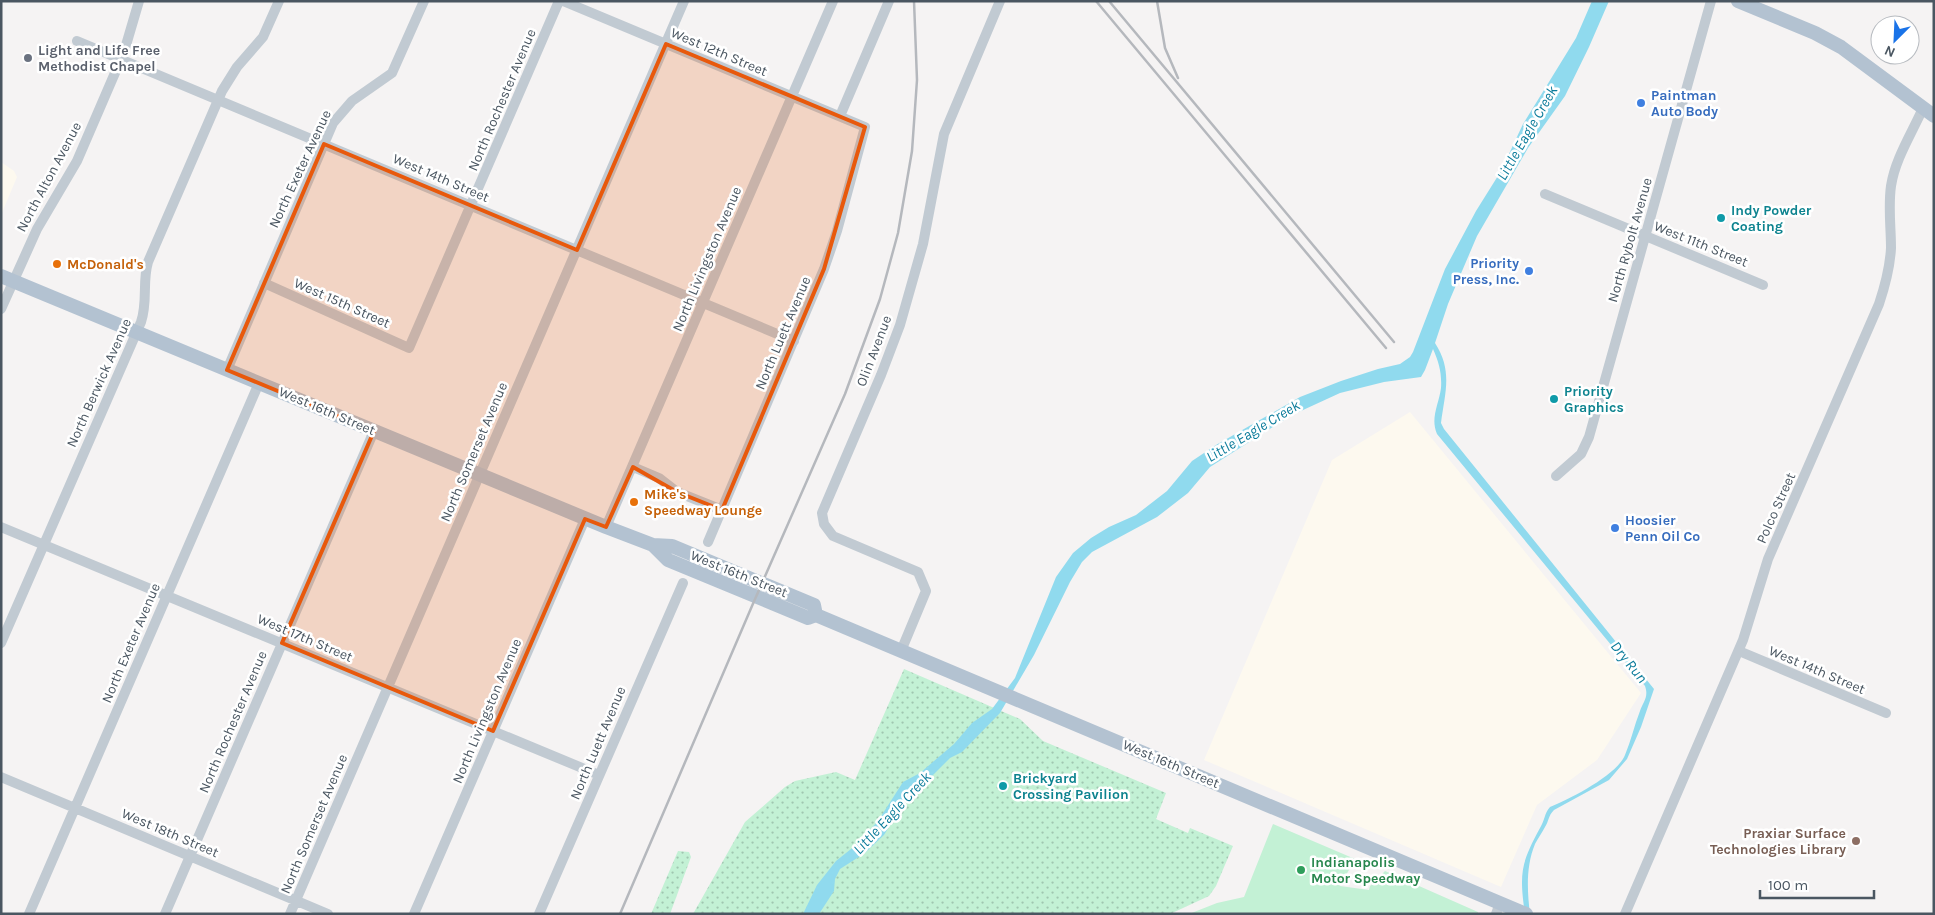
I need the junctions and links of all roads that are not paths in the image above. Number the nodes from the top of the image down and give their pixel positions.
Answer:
1 (139, 1) edge
2 (279, 1) edge
3 (424, 1) edge
4 (561, 1) edge
5 (684, 1) edge
6 (833, 1) edge
7 (889, 1) edge
8 (1000, 1) edge
9 (1711, 1) edge
10 (1738, 1) edge
11 (77, 41) dead end
12 (666, 44) junction
13 (121, 60) junction
14 (792, 97) junction
15 (218, 100) junction
16 (1928, 112) edge
17 (840, 116) junction
18 (865, 127) joint
19 (324, 144) junction
20 (1545, 194) dead end
21 (471, 206) junction
22 (1645, 236) junction
23 (577, 250) junction
24 (7, 279) edge
25 (264, 284) junction
26 (1763, 285) dead end
27 (704, 302) junction
28 (1, 309) edge
29 (136, 332) junction
30 (794, 341) junction
31 (409, 348) joint
32 (227, 370) junction
33 (259, 383) junction
34 (374, 431) junction
35 (633, 467) junction
36 (480, 475) junction
37 (1556, 476) dead end
38 (722, 510) junction
39 (585, 518) junction
40 (1, 527) edge
41 (606, 527) junction
42 (708, 542) dead end
43 (44, 544) junction
44 (682, 583) dead end
45 (167, 595) junction
46 (1, 643) edge
47 (282, 643) junction
48 (901, 651) junction
49 (1739, 651) junction
50 (388, 687) junction
51 (1886, 713) dead end
52 (493, 732) junction
53 (599, 775) junction
54 (1, 777) edge
55 (75, 808) junction
56 (190, 856) junction
57 (296, 900) junction
58 (1498, 908) edge
59 (1522, 912) edge
60 (29, 914) edge
61 (165, 914) edge
62 (290, 914) edge
63 (328, 914) edge
64 (414, 914) edge
65 (539, 914) edge
66 (1625, 914) edge

1 - 13 street, North Alton Avenue
2 - 15 street, North Berwick Avenue
3 - 19 street, North Exeter Avenue
4 - 12 street, West 12th Street
4 - 21 street, North Rochester Avenue
5 - 12 street, North Somerset Avenue
6 - 14 street, North Livingston Avenue
7 - 17 street
8 - 48 street, Olin Avenue
9 - 22 street, North Rybolt Avenue
10 - 16 main road
11 - 13 street, West 14th Street
12 - 14 street, West 12th Street
12 - 23 street, North Somerset Avenue
13 - 15 street, West 14th Street
13 - 24 street, North Alton Avenue
14 - 17 street, West 12th Street
14 - 27 street, North Livingston Avenue
15 - 19 street, West 14th Street
15 - 29 street, North Berwick Avenue
16 - 49 street, Polco Street
17 - 18 street, West 12th Street
18 - 30 street, North Luett Avenue
19 - 21 street, West 14th Street
19 - 25 street, North Exeter Avenue
20 - 22 street, West 11th Street
21 - 23 street, West 14th Street
21 - 31 street, North Rochester Avenue
22 - 26 street, West 11th Street
22 - 37 street, North Rybolt Avenue
23 - 27 street, West 14th Street
23 - 36 street, North Somerset Avenue
24 - 28 street, North Alton Avenue
24 - 29 main road, West 16th Street
25 - 31 street, West 15th Street
25 - 32 street, North Exeter Avenue
27 - 30 street, West 14th Street
27 - 35 street, North Livingston Avenue
29 - 32 main road, West 16th Street
29 - 43 street, North Berwick Avenue
30 - 38 street, North Luett Avenue
32 - 33 main road, West 16th Street
33 - 34 main road, West 16th Street
33 - 45 street, North Exeter Avenue
34 - 36 main road, West 16th Street
34 - 47 street, North Rochester Avenue
35 - 38 street
35 - 41 street, North Livingston Avenue
36 - 39 main road, West 16th Street
36 - 50 street, North Somerset Avenue
38 - 42 street, North Luett Avenue
39 - 41 main road, West 16th Street
39 - 52 street, North Livingston Avenue
40 - 43 street, West 17th Street
41 - 48 main road, West 16th Street
43 - 45 street, West 17th Street
43 - 46 street, North Berwick Avenue
44 - 53 street, North Luett Avenue
45 - 47 street, West 17th Street
45 - 55 street, North Exeter Avenue
47 - 50 street, West 17th Street
47 - 56 street, North Rochester Avenue
48 - 58 main road, West 16th Street
49 - 51 street, West 14th Street
49 - 66 street, Polco Street
50 - 52 street, West 17th Street
50 - 57 street, North Somerset Avenue
52 - 53 street, West 17th Street
52 - 64 street, North Livingston Avenue
53 - 65 street, North Luett Avenue
54 - 55 street, West 18th Street
55 - 56 street, West 18th Street
55 - 60 street, North Exeter Avenue
56 - 57 street, West 18th Street
56 - 61 street, North Rochester Avenue
57 - 62 street, North Somerset Avenue
57 - 63 street, West 18th Street
58 - 59 main road, West 16th Street

